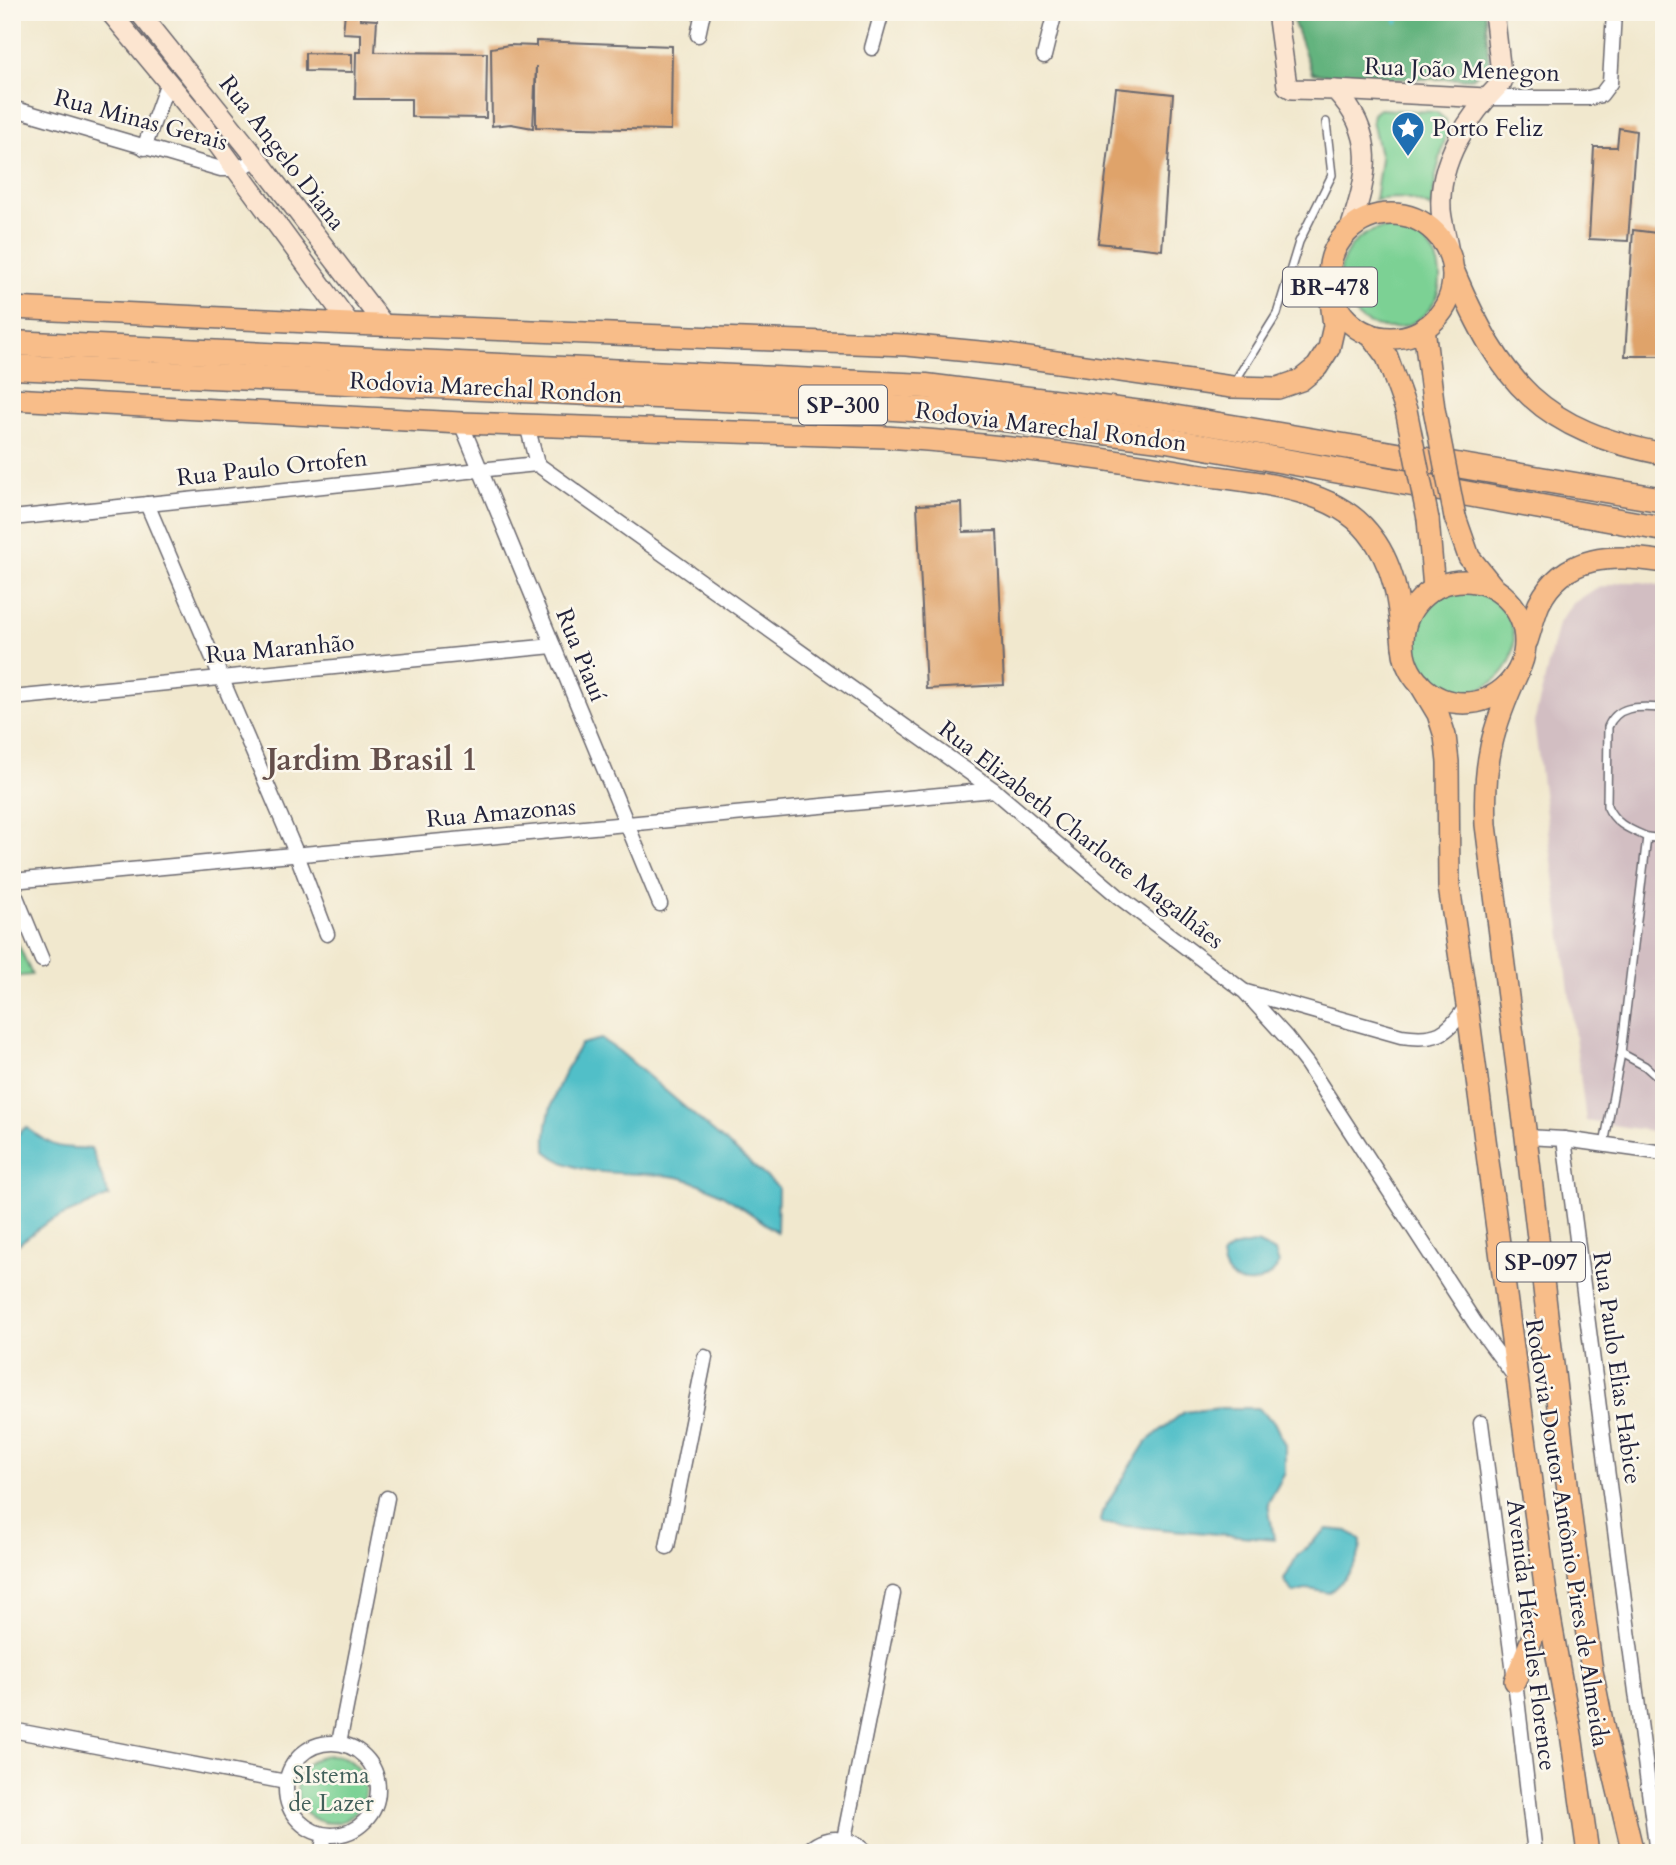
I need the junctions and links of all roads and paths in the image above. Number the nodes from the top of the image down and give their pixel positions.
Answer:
1 (110, 12) edge
2 (139, 12) edge
3 (703, 12) edge
4 (882, 12) edge
5 (1055, 12) edge
6 (1278, 12) edge
7 (1494, 12) edge
8 (1614, 12) edge
9 (698, 35) dead end
10 (872, 48) dead end
11 (1044, 56) dead end
12 (168, 82) junction
13 (1335, 90) junction
14 (1486, 98) junction
15 (12, 108) edge
16 (1326, 121) dead end
17 (144, 148) junction
18 (258, 160) junction
19 (235, 169) junction
20 (1350, 229) junction
21 (1448, 247) junction
22 (1453, 270) junction
23 (1330, 292) junction
24 (12, 308) edge
25 (350, 324) junction
26 (385, 326) junction
27 (1424, 328) junction
28 (1370, 334) junction
29 (12, 343) edge
30 (12, 367) edge
31 (1232, 387) junction
32 (12, 400) edge
33 (461, 422) junction
34 (527, 425) junction
35 (1664, 454) edge
36 (537, 464) junction
37 (480, 470) junction
38 (1664, 500) edge
39 (147, 504) junction
40 (12, 518) edge
41 (1664, 528) edge
42 (1664, 562) edge
43 (1494, 588) junction
44 (1434, 589) junction
45 (553, 646) junction
46 (1403, 646) junction
47 (1525, 646) junction
48 (1518, 672) junction
49 (221, 678) junction
50 (1420, 684) junction
51 (12, 698) edge
52 (1664, 708) edge
53 (994, 790) junction
54 (627, 824) junction
55 (1647, 837) junction
56 (1664, 838) edge
57 (297, 855) junction
58 (12, 881) edge
59 (12, 887) edge
60 (660, 904) dead end
61 (327, 934) dead end
62 (42, 960) dead end
63 (1245, 992) junction
64 (1468, 1005) junction
65 (1621, 1053) junction
66 (1664, 1083) edge
67 (1526, 1137) junction
68 (1564, 1139) junction
69 (1604, 1144) junction
70 (1664, 1153) edge
71 (705, 1357) dead end
72 (1516, 1378) junction
73 (1481, 1423) dead end
74 (387, 1498) dead end
75 (667, 1547) dead end
76 (893, 1594) dead end
77 (1547, 1601) junction
78 (1515, 1681) junction
79 (12, 1730) edge
80 (339, 1743) junction
81 (286, 1782) junction
82 (325, 1835) junction
83 (844, 1839) junction
84 (321, 1853) edge
85 (806, 1853) edge
86 (869, 1853) edge
87 (1535, 1853) edge
88 (1588, 1853) edge
89 (1633, 1853) edge
90 (1657, 1853) edge

1 - 12 street, Rua Angelo Diana
2 - 18 street, Rua Angelo Diana
3 - 9 street
4 - 10 street
5 - 11 street
6 - 13 street, Rua João Menegon
7 - 14 street
8 - 14 street, Rua João Menegon
12 - 17 street
12 - 19 street, Rua Angelo Diana
13 - 14 street, Rua João Menegon
13 - 20 street, BR-478
14 - 21 street
15 - 17 street, Rua Minas Gerais
16 - 31 lane
17 - 19 street, Rua Minas Gerais
18 - 19 street, Rua Minas Gerais
18 - 26 street, Rua Angelo Diana
19 - 25 street, Rua Angelo Diana
20 - 21 main road
20 - 23 main road, BR-478
21 - 22 main road
22 - 27 main road
22 - 35 main road
23 - 28 main road, BR-478
23 - 31 main road
24 - 25 main road
25 - 26 main road
26 - 31 main road
27 - 28 main road
27 - 43 main road, bridge
28 - 44 main road, BR-478, bridge
29 - 38 highway, Rodovia Marechal Rondon / SP-300
30 - 41 highway, Rodovia Marechal Rondon / SP-300
32 - 33 main road
33 - 34 main road
33 - 37 street, Rua Piauí
34 - 36 street
34 - 46 main road
36 - 37 street, Rua Paulo Ortofen
36 - 53 street, Rua Elizabeth Charlotte Magalhães
37 - 39 street, Rua Paulo Ortofen
37 - 45 street, Rua Piauí
39 - 40 street, Rua Paulo Ortofen
39 - 49 street
42 - 47 main road
43 - 44 main road
43 - 47 main road
44 - 46 main road
45 - 49 street, Rua Maranhão
45 - 54 street, Rua Piauí
46 - 50 main road
47 - 48 main road
48 - 50 main road
48 - 67 main road, Rodovia Doutor Antônio Pires de Almeida / SP-097
49 - 51 street, Rua Maranhão
49 - 57 street
50 - 64 main road, Rodovia Doutor Antônio Pires de Almeida / SP-097
52 - 55 lane
53 - 54 street, Rua Amazonas
53 - 63 street, Rua Elizabeth Charlotte Magalhães
54 - 57 street, Rua Amazonas
54 - 60 street, Rua Piauí
55 - 56 lane
55 - 65 lane
57 - 58 street, Rua Amazonas
57 - 61 street
59 - 62 street
63 - 64 street
63 - 72 street, Rua Elizabeth Charlotte Magalhães
64 - 72 main road, Rodovia Doutor Antônio Pires de Almeida / SP-097
65 - 66 lane
65 - 69 lane
67 - 68 street
67 - 89 main road, Rodovia Doutor Antônio Pires de Almeida / SP-097
68 - 69 street
68 - 90 street, Rua Paulo Elias Habice
69 - 70 street
71 - 75 street
72 - 77 main road, Rodovia Doutor Antônio Pires de Almeida / SP-097
73 - 78 street, Avenida Hércules Florence
74 - 80 street
76 - 83 street
77 - 78 main road
77 - 88 main road, Rodovia Doutor Antônio Pires de Almeida / SP-097
78 - 87 street, Avenida Hércules Florence
79 - 81 street
80 - 81 street
80 - 82 street
81 - 82 street
82 - 84 street
83 - 85 street
83 - 86 street

